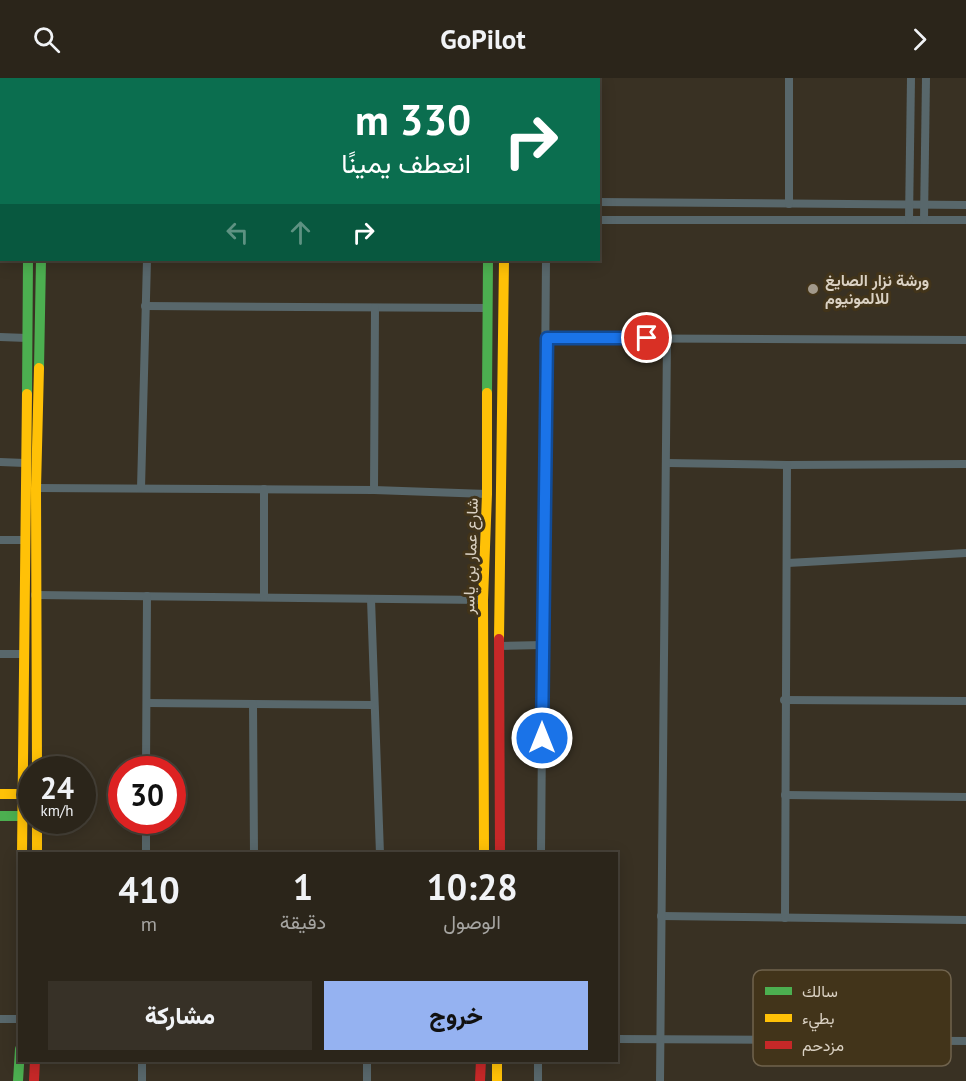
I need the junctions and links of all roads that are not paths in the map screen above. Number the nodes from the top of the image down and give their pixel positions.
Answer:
1 (789, 78) edge
2 (911, 78) edge
3 (926, 78) edge
4 (600, 202) edge
5 (789, 204) junction
6 (909, 204) junction
7 (925, 205) junction
8 (966, 205) edge
9 (600, 220) edge
10 (909, 220) junction
11 (924, 220) junction
12 (966, 220) edge
13 (28, 261) edge
14 (41, 261) edge
15 (147, 261) edge
16 (488, 261) edge
17 (504, 261) edge
18 (546, 261) edge
19 (145, 306) junction
20 (375, 308) junction
21 (488, 308) junction
22 (0, 337) edge
23 (27, 338) junction
24 (547, 338) junction
25 (668, 338) junction
26 (966, 340) edge
27 (0, 462) edge
28 (25, 463) junction
29 (667, 463) junction
30 (966, 464) edge
31 (787, 465) junction
32 (36, 488) junction
33 (141, 488) junction
34 (264, 489) junction
35 (374, 490) junction
36 (487, 494) junction
37 (0, 540) edge
38 (24, 540) junction
39 (966, 553) edge
40 (788, 563) junction
41 (35, 595) junction
42 (147, 596) junction
43 (264, 597) junction
44 (371, 599) junction
45 (483, 600) junction
46 (543, 645) junction
47 (499, 646) junction
48 (0, 654) edge
49 (23, 654) junction
50 (784, 700) junction
51 (966, 701) edge
52 (147, 703) junction
53 (253, 704) junction
54 (373, 705) junction
55 (26, 756) edge
56 (37, 756) edge
57 (146, 756) edge
58 (0, 794) edge
59 (18, 794) edge
60 (785, 795) junction
61 (966, 797) edge
62 (0, 816) edge
63 (18, 816) edge
64 (25, 834) edge
65 (37, 834) edge
66 (146, 834) edge
67 (22, 852) edge
68 (37, 852) edge
69 (146, 852) edge
70 (254, 852) edge
71 (380, 852) edge
72 (484, 852) edge
73 (500, 852) edge
74 (540, 852) edge
75 (661, 916) junction
76 (785, 918) junction
77 (966, 920) edge
78 (0, 1019) edge
79 (18, 1019) edge
80 (618, 1039) edge
81 (660, 1040) junction
82 (753, 1040) edge
83 (951, 1041) edge
84 (966, 1041) edge
85 (19, 1062) edge
86 (34, 1062) edge
87 (142, 1062) edge
88 (367, 1062) edge
89 (481, 1062) edge
90 (497, 1062) edge
91 (538, 1062) edge
92 (18, 1081) edge
93 (34, 1081) edge
94 (142, 1081) edge
95 (367, 1081) edge
96 (480, 1081) edge
97 (497, 1081) edge
98 (538, 1081) edge
99 (660, 1081) edge

1 - 5 street
2 - 6 street
3 - 7 street
4 - 5 street
5 - 6 street
6 - 7 street
6 - 10 street
7 - 8 street
7 - 11 street
9 - 10 street
10 - 11 street
11 - 12 street
13 - 23 street
14 - 32 street
15 - 19 street
16 - 21 street, شارع عمار بن ياسر
17 - 47 street, شارع عمار بن ياسر
18 - 24 street
19 - 20 street
19 - 33 street
20 - 21 street
20 - 35 street
21 - 36 street, شارع عمار بن ياسر
22 - 23 street
23 - 28 street
24 - 25 street
24 - 46 street
25 - 26 street
25 - 29 street
27 - 28 street
28 - 38 street
29 - 31 street
29 - 75 street
30 - 31 street
31 - 40 street
32 - 33 street
32 - 41 street
33 - 34 street
34 - 35 street
34 - 43 street
35 - 36 street
36 - 45 street, شارع عمار بن ياسر
37 - 38 street
38 - 49 street
39 - 40 street
40 - 50 street
41 - 42 street
41 - 56 street
42 - 43 street
42 - 52 street
43 - 44 street
44 - 45 street
44 - 54 street
45 - 72 street, شارع عمار بن ياسر
46 - 47 street
46 - 74 street
47 - 73 street, شارع عمار بن ياسر
48 - 49 street
49 - 55 street
50 - 51 street
50 - 60 street
52 - 53 street
52 - 57 street
53 - 54 street
53 - 70 street
54 - 71 street
58 - 59 street
60 - 61 street
60 - 76 street
62 - 63 street
64 - 67 street
65 - 68 street
66 - 69 street
75 - 76 street
75 - 81 street
76 - 77 street
78 - 79 street
80 - 81 street
81 - 82 street
81 - 99 street
83 - 84 street
85 - 92 street
86 - 93 street
87 - 94 street
88 - 95 street
89 - 96 street
90 - 97 street
91 - 98 street

